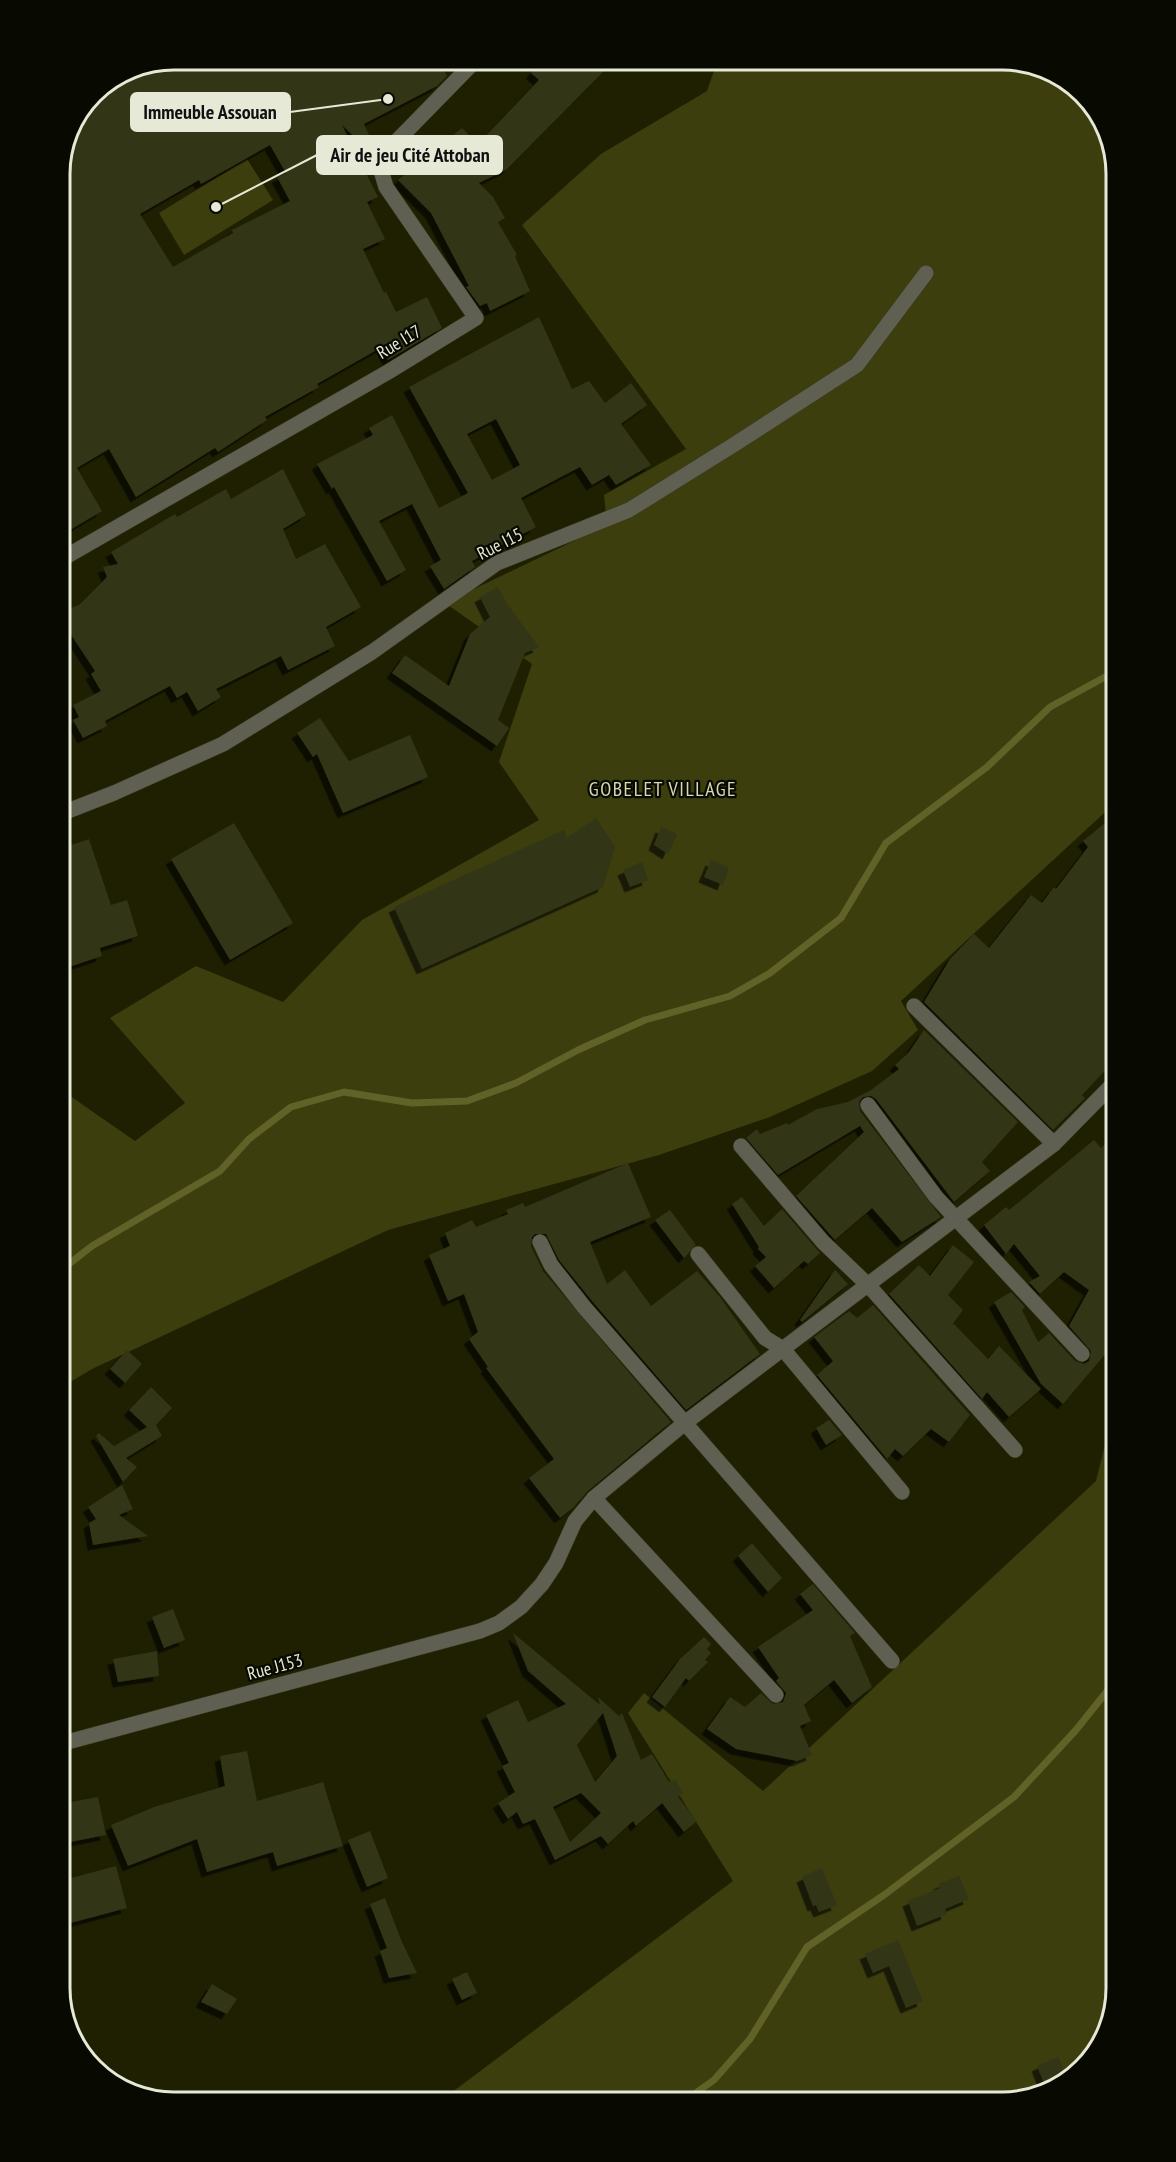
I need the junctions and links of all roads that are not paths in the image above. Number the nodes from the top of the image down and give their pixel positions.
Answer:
1 (466, 70) edge
2 (926, 273) dead end
3 (71, 554) edge
4 (71, 810) edge
5 (914, 1006) dead end
6 (1106, 1091) edge
7 (868, 1105) dead end
8 (1054, 1144) junction
9 (741, 1146) dead end
10 (956, 1218) junction
11 (540, 1242) dead end
12 (698, 1254) dead end
13 (869, 1286) junction
14 (783, 1349) junction
15 (1082, 1354) dead end
16 (686, 1422) junction
17 (1015, 1450) dead end
18 (902, 1492) dead end
19 (594, 1498) junction
20 (892, 1661) dead end
21 (776, 1695) dead end
22 (70, 1741) edge

1 - 3 street, Rue I17
2 - 4 street, Rue I15
5 - 8 street
6 - 8 street, Rue J153
7 - 10 street
8 - 10 street, Rue J153
9 - 13 street
10 - 13 street, Rue J153
10 - 15 street
11 - 16 street
12 - 14 street
13 - 14 street, Rue J153
13 - 17 street
14 - 16 street, Rue J153
14 - 18 street
16 - 19 street, Rue J153
16 - 20 street
19 - 21 street
19 - 22 street, Rue J153

